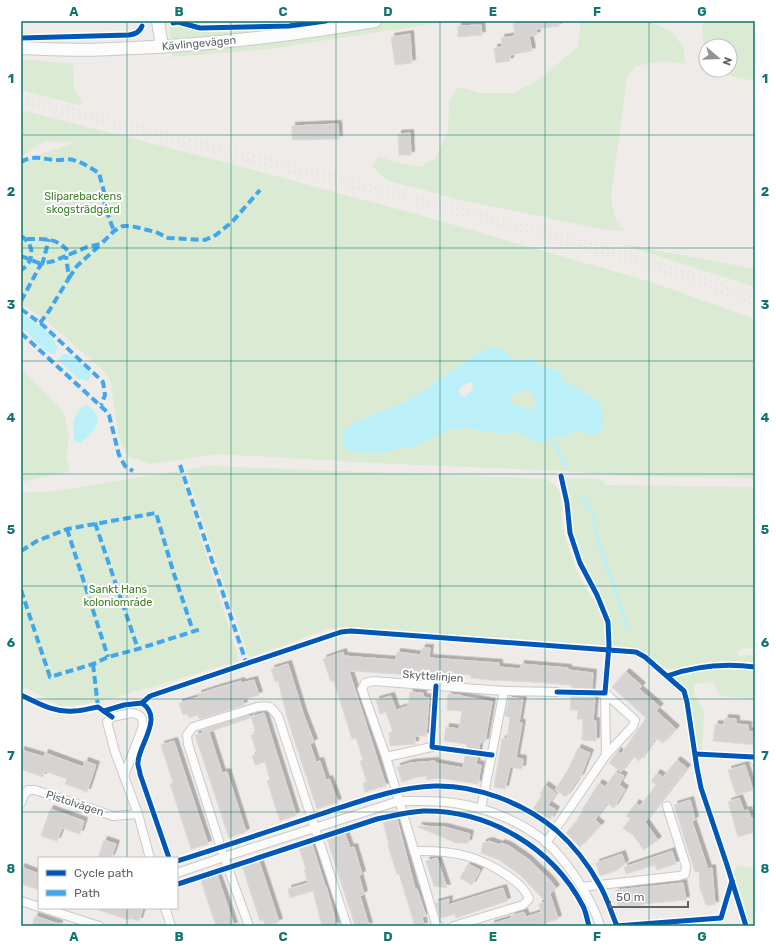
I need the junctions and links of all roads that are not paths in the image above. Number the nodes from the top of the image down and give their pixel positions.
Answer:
1 (158, 21) edge
2 (375, 21) edge
3 (162, 47) junction
4 (21, 48) edge
5 (504, 691) junction
6 (557, 692) dead end
7 (432, 747) dead end
8 (606, 755) junction
9 (386, 757) junction
10 (755, 757) edge
11 (755, 761) edge
12 (124, 776) junction
13 (399, 801) junction
14 (21, 803) edge
15 (667, 806) dead end
16 (481, 809) junction
17 (138, 814) junction
18 (314, 828) junction
19 (546, 843) junction
20 (414, 851) junction
21 (150, 857) edge
22 (224, 857) junction
23 (178, 873) edge
24 (582, 887) junction
25 (21, 901) edge
26 (38, 907) edge
27 (47, 909) edge
28 (165, 909) edge
29 (100, 926) edge
30 (171, 926) edge
31 (249, 926) edge
32 (347, 926) edge
33 (440, 926) edge
34 (454, 926) edge
35 (600, 926) edge

1 - 3 main road
2 - 3 main road, Kävlingevägen
3 - 4 main road, Kävlingevägen
5 - 6 street, Skyttelinjen
5 - 9 street, Skyttelinjen
5 - 16 street
7 - 9 street
8 - 8 street
8 - 19 street
9 - 13 street, Skyttelinjen
10 - 11 street
12 - 12 street
12 - 17 street
13 - 16 street
13 - 18 street
13 - 20 street, Skyttelinjen
14 - 17 street, Pistolvägen
15 - 24 street
16 - 19 street
17 - 21 street
18 - 22 street
18 - 22 street
18 - 32 street
19 - 24 street
20 - 33 street, Skyttelinjen
20 - 34 street
22 - 23 street
22 - 31 street
24 - 35 street
25 - 26 street
27 - 29 street
28 - 30 street

